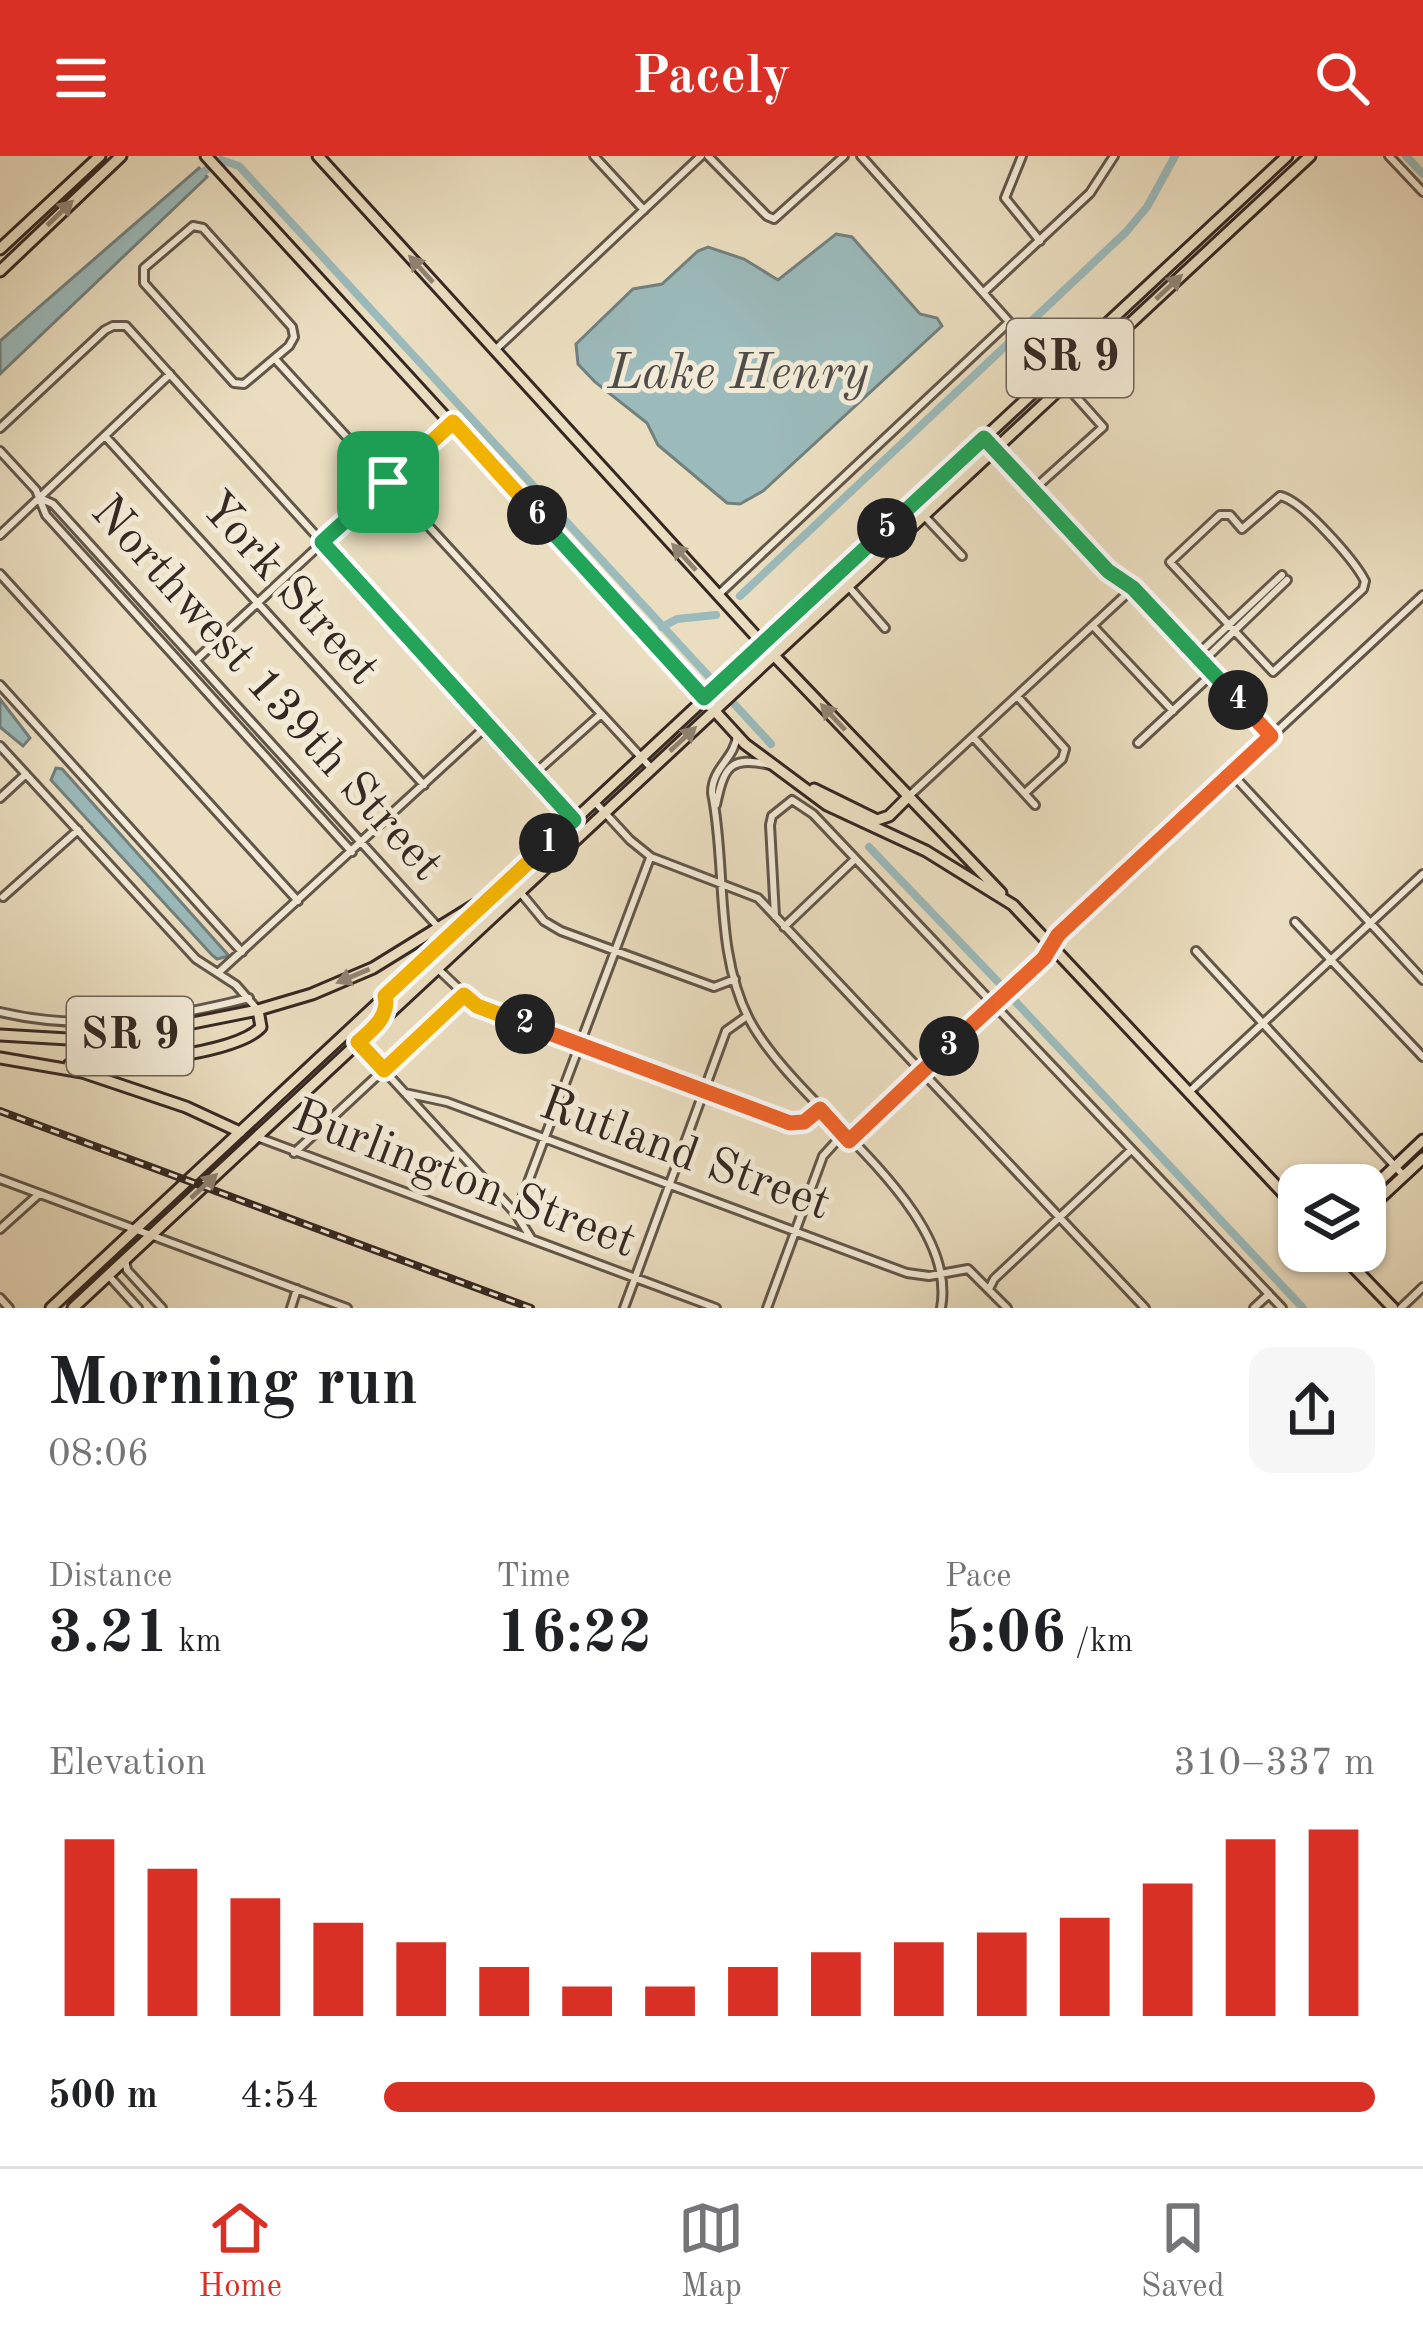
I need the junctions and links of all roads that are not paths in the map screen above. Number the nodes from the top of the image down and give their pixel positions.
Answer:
1 (100, 156) edge
2 (121, 156) edge
3 (206, 156) edge
4 (318, 156) edge
5 (595, 156) edge
6 (705, 156) edge
7 (844, 156) edge
8 (861, 156) edge
9 (1022, 156) edge
10 (1114, 156) edge
11 (1287, 156) edge
12 (1310, 156) edge
13 (1389, 156) edge
14 (1423, 192) edge
15 (644, 211) junction
16 (1040, 241) junction
17 (0, 249) edge
18 (0, 271) edge
19 (983, 292) junction
20 (1010, 322) junction
21 (495, 350) junction
22 (275, 359) junction
23 (1054, 373) junction
24 (170, 374) junction
25 (1065, 384) junction
26 (453, 422) junction
27 (0, 428) edge
28 (105, 436) junction
29 (984, 438) junction
30 (995, 449) junction
31 (0, 451) edge
32 (388, 482) junction
33 (1034, 490) junction
34 (40, 498) junction
35 (913, 504) junction
36 (924, 515) junction
37 (0, 536) edge
38 (322, 542) junction
39 (962, 556) dead end
40 (0, 574) edge
41 (1285, 577) dead end
42 (848, 586) junction
43 (1133, 588) junction
44 (718, 595) junction
45 (1423, 596) edge
46 (257, 604) junction
47 (1093, 626) junction
48 (1232, 627) junction
49 (885, 628) dead end
50 (763, 644) junction
51 (774, 655) junction
52 (1199, 658) junction
53 (195, 661) junction
54 (186, 669) junction
55 (1213, 673) junction
56 (0, 685) edge
57 (707, 695) junction
58 (1016, 696) junction
59 (717, 708) junction
60 (1173, 711) junction
61 (600, 715) junction
62 (489, 724) junction
63 (736, 735) junction
64 (1271, 736) junction
65 (973, 737) junction
66 (1138, 743) dead end
67 (0, 746) edge
68 (274, 747) junction
69 (264, 755) junction
70 (640, 758) junction
71 (771, 765) junction
72 (651, 769) junction
73 (26, 774) junction
74 (534, 774) junction
75 (1232, 774) junction
76 (793, 782) junction
77 (424, 785) junction
78 (1025, 793) junction
79 (908, 797) junction
80 (0, 798) edge
81 (594, 801) junction
82 (1035, 805) dead end
83 (715, 808) junction
84 (604, 812) junction
85 (574, 820) junction
86 (78, 830) junction
87 (584, 831) junction
88 (362, 843) junction
89 (352, 852) junction
90 (651, 857) junction
91 (854, 860) junction
92 (1423, 874) edge
93 (722, 882) junction
94 (520, 892) junction
95 (3, 897) dead end
96 (490, 897) junction
97 (298, 901) junction
98 (1013, 905) junction
99 (775, 916) junction
100 (1295, 922) dead end
101 (1370, 923) junction
102 (784, 927) junction
103 (440, 928) junction
104 (1050, 947) junction
105 (615, 951) junction
106 (1196, 951) dead end
107 (242, 952) junction
108 (1330, 959) junction
109 (437, 968) junction
110 (218, 974) junction
111 (403, 979) junction
112 (735, 979) junction
113 (1423, 980) edge
114 (464, 995) junction
115 (385, 996) junction
116 (249, 998) junction
117 (400, 1004) junction
118 (993, 1005) junction
119 (258, 1010) junction
120 (0, 1012) edge
121 (747, 1016) junction
122 (379, 1023) junction
123 (1263, 1023) junction
124 (0, 1035) edge
125 (358, 1042) junction
126 (580, 1045) junction
127 (1423, 1057) edge
128 (0, 1058) edge
129 (44, 1065) junction
130 (384, 1070) junction
131 (920, 1072) junction
132 (706, 1091) junction
133 (405, 1093) junction
134 (1188, 1093) junction
135 (820, 1109) junction
136 (240, 1132) junction
137 (256, 1137) junction
138 (545, 1137) junction
139 (846, 1137) junction
140 (1423, 1140) edge
141 (1131, 1150) junction
142 (294, 1153) junction
143 (1423, 1158) edge
144 (1400, 1171) junction
145 (0, 1180) edge
146 (1386, 1181) edge
147 (670, 1184) junction
148 (1386, 1187) edge
149 (1278, 1188) edge
150 (39, 1194) junction
151 (516, 1214) junction
152 (1059, 1217) junction
153 (0, 1229) edge
154 (135, 1230) junction
155 (795, 1231) junction
156 (151, 1235) junction
157 (533, 1241) junction
158 (112, 1251) junction
159 (125, 1260) junction
160 (941, 1272) junction
161 (1360, 1272) edge
162 (108, 1275) junction
163 (636, 1280) junction
164 (1423, 1287) edge
165 (297, 1289) junction
166 (989, 1289) junction
167 (1269, 1294) junction
168 (0, 1298) edge
169 (10, 1308) edge
170 (51, 1308) edge
171 (73, 1308) edge
172 (138, 1308) edge
173 (162, 1308) edge
174 (290, 1308) edge
175 (347, 1308) edge
176 (624, 1308) edge
177 (716, 1308) edge
178 (766, 1308) edge
179 (941, 1308) edge
180 (1007, 1308) edge
181 (1145, 1308) edge
182 (1254, 1308) edge
183 (1282, 1308) edge
184 (1397, 1308) edge

1 - 17 main road
18 -> 2 main road
3 - 26 main road
21 -> 4 main road
5 - 15 street
6 - 7 street
6 - 15 street
8 - 19 street
9 - 16 street
10 - 16 street
11 - 23 main road, SR 9
25 -> 12 main road, SR 9
13 - 14 street
15 - 21 street
16 - 19 street
19 - 20 street
20 - 23 street
20 - 44 street
44 -> 21 main road
22 - 22 street
22 - 32 street
23 - 25 street
23 - 29 main road, SR 9
24 - 27 street
24 - 28 street
24 - 38 street
25 - 30 main road, SR 9
25 - 33 street
26 - 32 street
26 - 57 main road
28 - 34 street
28 - 46 street, York Street
29 - 30 street
29 - 35 main road, SR 9
30 - 33 street
30 - 36 main road, SR 9
31 - 34 street, Northwest 139th Street
32 - 38 street
32 - 61 street
33 - 43 street
34 - 37 street
34 - 53 street, Northwest 139th Street
34 - 54 street, Northwest 139th Street
35 - 36 street
35 - 50 main road, SR 9
36 - 39 street
36 - 42 main road, SR 9
38 - 46 street
38 - 62 street
40 - 97 street
41 - 48 street
42 - 49 street
42 - 51 main road, SR 9
43 - 47 street
43 - 52 street
44 - 50 main road
45 - 64 street
46 - 53 street
46 - 77 street, York Street
47 - 58 street
47 - 60 street
48 - 48 street
48 - 52 street
50 - 51 main road
50 - 57 main road, SR 9
51 - 59 main road, SR 9
79 -> 51 main road
52 - 55 street
53 - 54 street
53 - 68 street, Northwest 139th Street
54 - 69 street, Northwest 139th Street
55 - 60 street
55 - 64 street
56 - 107 street
57 - 59 main road
57 - 70 main road, SR 9
58 - 65 street
58 - 78 street
59 - 63 main road
72 -> 59 main road, SR 9
60 - 66 street
61 - 70 street
61 - 74 street
62 - 74 street
62 - 77 street
63 - 71 main road
63 - 83 street
64 - 75 street
65 - 78 street
65 - 79 street
67 - 73 street
68 - 69 street
68 - 88 street, Northwest 139th Street
69 - 89 street, Northwest 139th Street
70 - 72 street
70 - 81 main road, SR 9
71 - 76 main road
71 - 83 street
72 - 84 main road, SR 9
73 - 80 street
73 - 86 street
74 - 85 street
75 - 101 street
75 - 104 street
76 - 79 main road
76 - 98 main road
77 - 88 street
78 - 82 street
79 - 98 main road
81 - 84 street
81 - 85 main road, SR 9
83 - 93 street
84 - 87 main road, SR 9
84 - 90 street
85 - 87 street
85 - 96 main road, SR 9
86 - 95 street
86 - 110 street
87 - 94 main road, SR 9
88 - 89 street
88 - 103 street, Northwest 139th Street
89 - 97 street
90 - 93 street
90 - 105 street
91 - 99 street
91 - 102 street
91 - 118 street
92 - 101 street
93 - 99 street
93 - 112 street
94 - 105 street
94 - 109 main road, SR 9
96 - 103 main road, SR 9
96 - 111 main road
97 - 107 street
98 - 104 main road
99 - 102 street
100 - 108 street
101 - 108 street
101 - 113 street
102 - 131 street
103 -> 119 main road, SR 9
104 - 118 street
104 - 134 main road
105 - 112 street
105 - 126 street
106 - 123 street
107 - 110 street
108 - 123 street
108 - 127 street
109 - 114 street
109 - 117 main road, SR 9
110 - 116 street
111 - 115 main road
111 - 117 main road
112 - 121 street
114 - 126 street
114 - 130 street
115 - 122 main road
115 - 136 main road
116 - 119 street
116 - 120 street
117 - 122 main road, SR 9
118 - 131 street
118 - 141 street
119 - 124 main road, SR 9
119 - 129 main road
121 - 132 street
121 - 135 street
122 - 125 main road, SR 9
123 - 134 street
123 - 144 street
125 - 130 street
125 - 137 main road, SR 9
126 - 132 street
126 - 138 street
128 - 129 main road, SR 9
129 - 136 main road, SR 9
130 - 133 street
130 - 142 street
131 - 139 street
131 - 152 street
132 - 135 street
132 - 147 street
133 - 138 street, Rutland Street
133 - 151 street
134 - 149 main road
135 - 139 street
136 - 137 main road, SR 9
136 - 154 main road
137 - 142 street, Burlington Street
156 -> 137 main road
138 - 147 street, Rutland Street
138 - 151 street
139 - 155 street
139 - 160 street
140 - 144 main road
141 - 152 street
141 - 167 street
142 - 157 street, Burlington Street
143 - 144 main road
144 - 146 main road
144 - 148 main road
145 - 150 street
147 - 155 street, Rutland Street
147 - 163 street
150 - 153 street
150 - 154 street
151 - 157 street
152 - 166 street
152 - 181 street
154 - 156 street
154 - 158 main road
155 - 160 street, Rutland Street
155 - 178 street
156 - 159 main road
156 - 165 street
157 - 163 street, Burlington Street
158 - 162 main road
158 - 170 main road
159 - 162 main road
159 - 173 street
160 - 166 street, Rutland Street
160 - 179 street
161 - 184 main road
162 - 171 main road
162 - 172 street
163 - 176 street
163 - 177 street, Burlington Street
164 - 184 street
165 - 174 street
165 - 175 street
166 - 180 street
167 - 182 street
167 - 183 street
168 - 169 street

